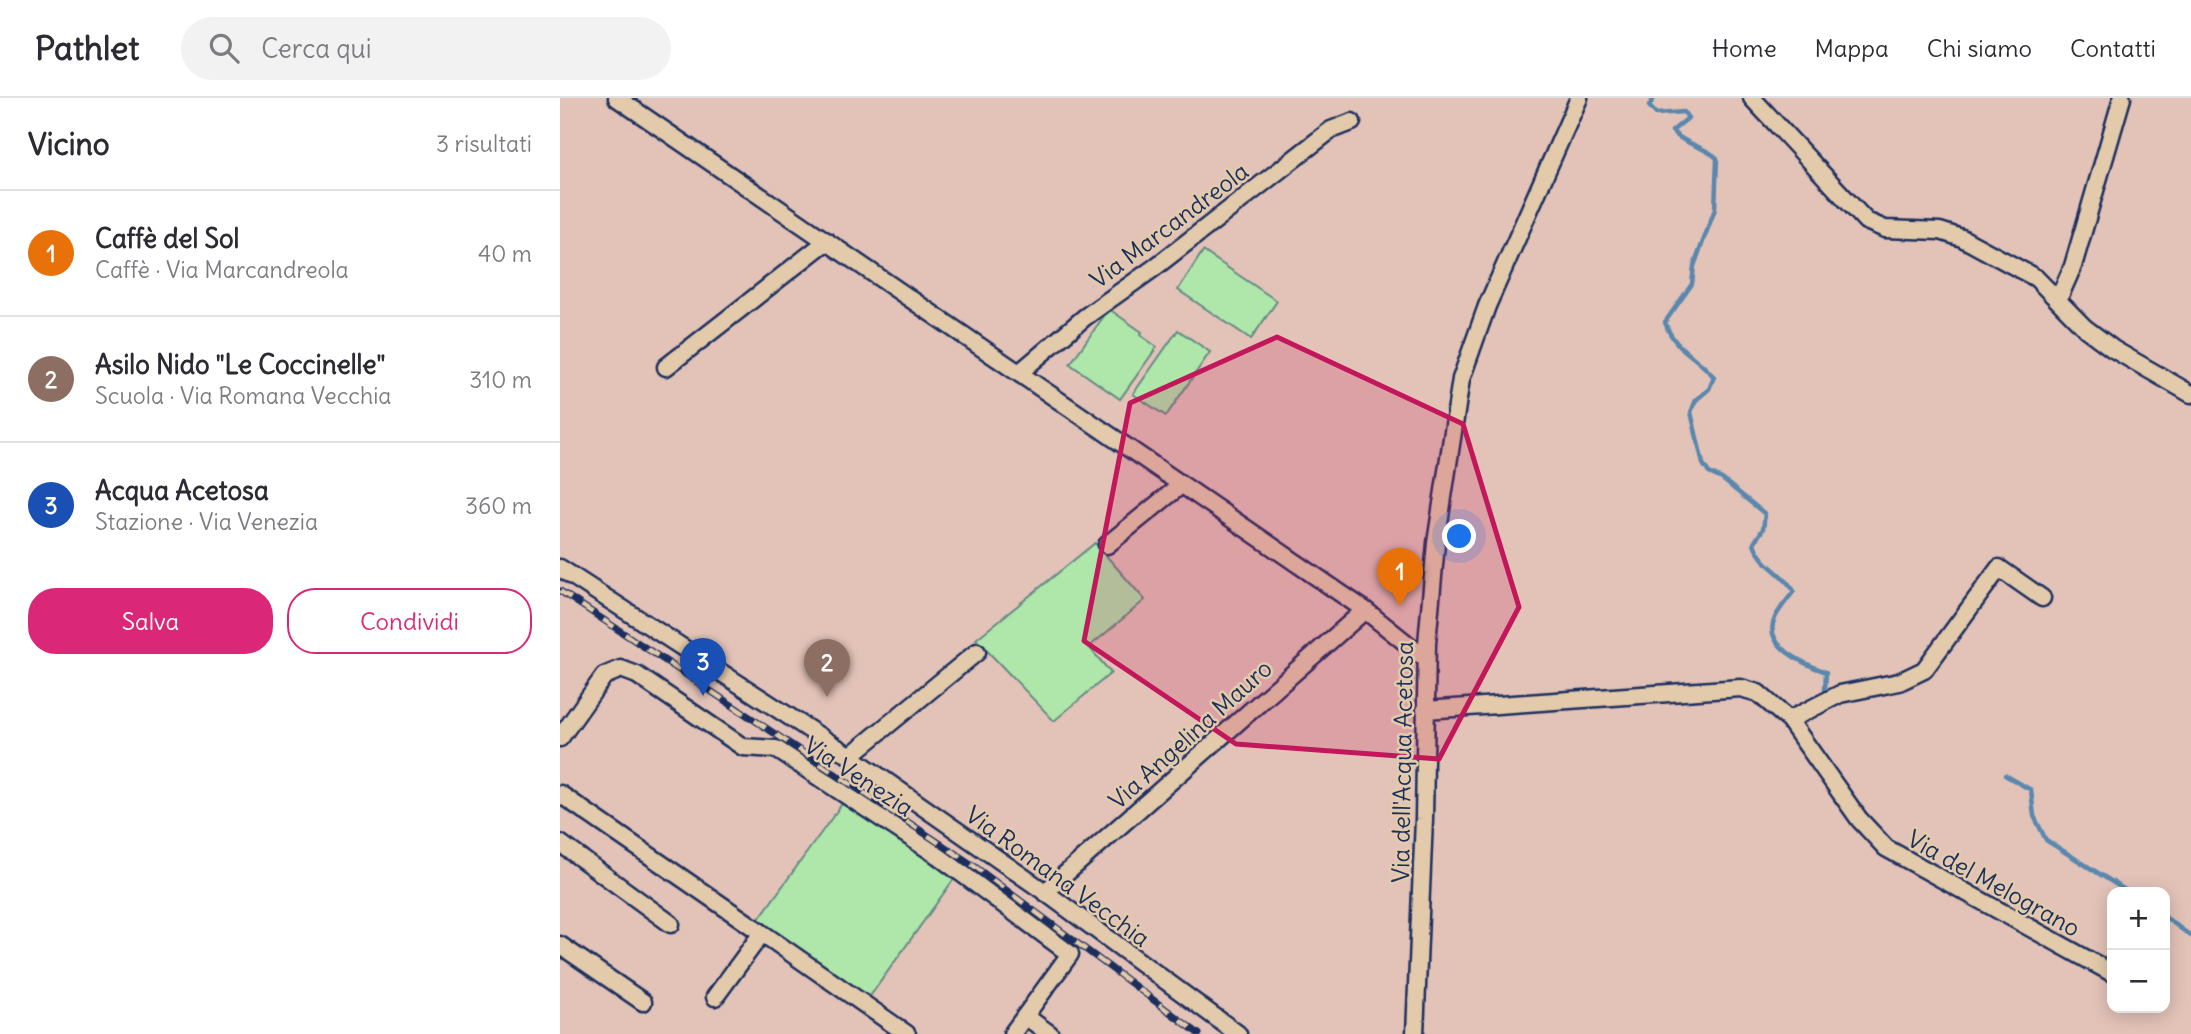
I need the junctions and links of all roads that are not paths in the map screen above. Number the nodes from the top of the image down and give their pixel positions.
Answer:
1 (617, 98) edge
2 (1579, 98) edge
3 (1752, 98) edge
4 (2122, 98) edge
5 (1352, 122) dead end
6 (827, 241) junction
7 (2058, 300) junction
8 (666, 367) dead end
9 (1019, 373) junction
10 (2191, 394) edge
11 (1181, 485) junction
12 (1107, 545) dead end
13 (560, 568) edge
14 (2042, 598) dead end
15 (1365, 610) junction
16 (977, 652) dead end
17 (1426, 659) junction
18 (1425, 710) junction
19 (1789, 720) junction
20 (560, 737) edge
21 (850, 756) junction
22 (560, 794) edge
23 (560, 843) edge
24 (1045, 892) junction
25 (671, 924) dead end
26 (762, 933) junction
27 (560, 944) edge
28 (2107, 970) edge
29 (715, 997) dead end
30 (643, 1002) dead end
31 (1024, 1016) junction
32 (907, 1034) edge
33 (1012, 1034) edge
34 (1050, 1034) edge
35 (1238, 1034) edge
36 (1415, 1034) edge

1 - 6 street
2 - 17 street, Via dell'Acqua Acetosa
3 - 7 street
4 - 7 street
5 - 9 street, Via Marcandreola
6 - 8 street
6 - 9 street
7 - 10 street
9 - 11 street
11 - 12 street
11 - 15 street
13 - 21 street, Via Romana Vecchia
14 - 19 street
15 - 17 street
15 - 24 street, Via Angelina Mauro
16 - 21 street
17 - 18 street, Via dell'Acqua Acetosa
18 - 19 street, Via del Melograno
18 - 36 street, Via dell'Acqua Acetosa
19 - 28 street, Via del Melograno
20 - 31 street, Via Venezia
21 - 24 street, Via Romana Vecchia
22 - 26 street
23 - 25 street
24 - 35 street, Via Romana Vecchia
26 - 29 street
26 - 32 street
27 - 30 street
31 - 33 street
31 - 34 street

